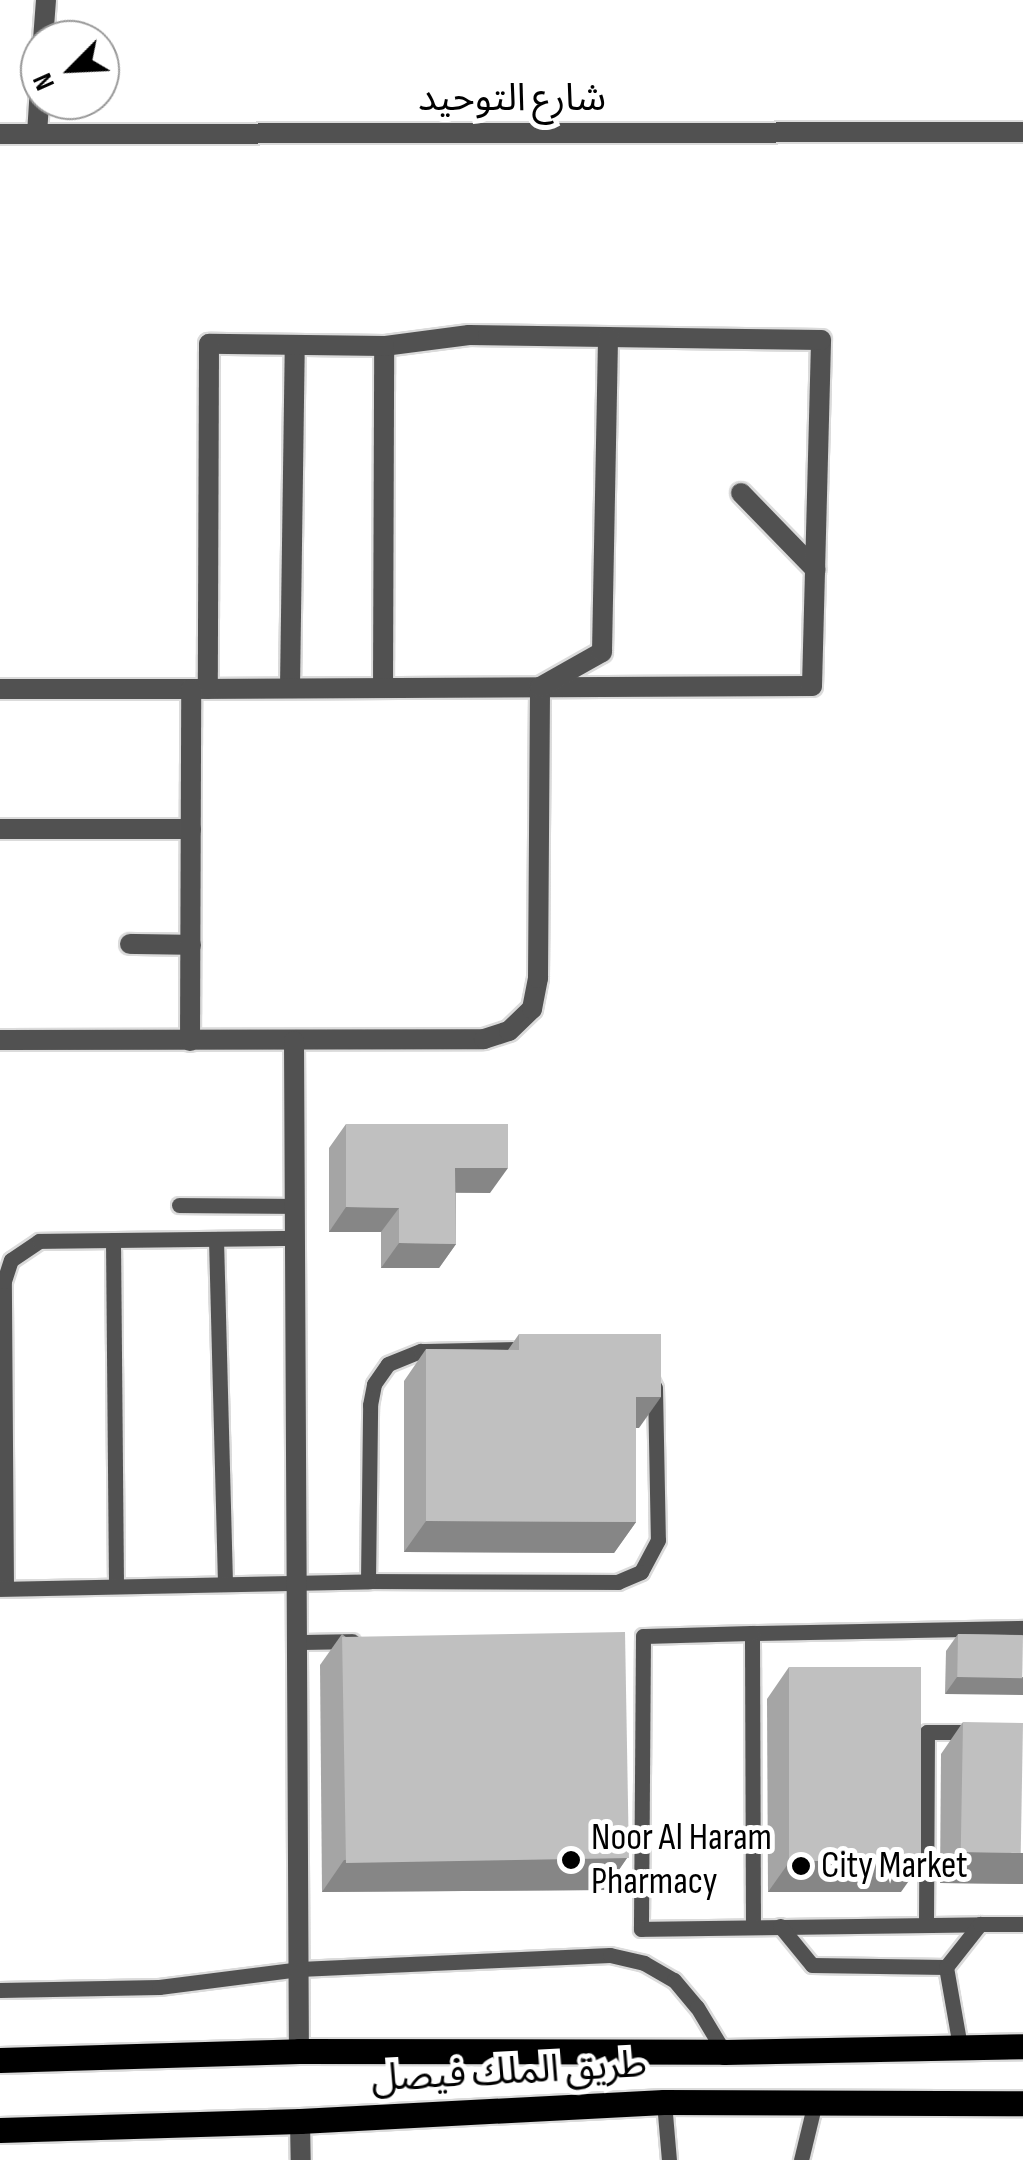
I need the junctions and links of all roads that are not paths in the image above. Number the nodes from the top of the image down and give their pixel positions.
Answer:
1 (38, 120) edge
2 (1023, 132) edge
3 (0, 134) edge
4 (37, 134) junction
5 (608, 336) junction
6 (295, 345) junction
7 (384, 346) junction
8 (741, 493) dead end
9 (816, 570) junction
10 (540, 687) junction
11 (290, 688) junction
12 (383, 688) junction
13 (200, 689) junction
14 (0, 690) edge
15 (191, 829) junction
16 (0, 830) edge
17 (130, 944) dead end
18 (190, 945) junction
19 (0, 1040) edge
20 (190, 1040) junction
21 (294, 1042) junction
22 (179, 1206) dead end
23 (294, 1206) junction
24 (295, 1238) junction
25 (216, 1239) junction
26 (114, 1240) junction
27 (296, 1581) junction
28 (368, 1581) junction
29 (225, 1582) junction
30 (116, 1585) junction
31 (3, 1588) edge
32 (1023, 1628) edge
33 (752, 1634) junction
34 (624, 1636) edge
35 (643, 1636) junction
36 (374, 1641) edge
37 (296, 1642) junction
38 (985, 1732) edge
39 (926, 1924) junction
40 (980, 1924) junction
41 (1023, 1924) edge
42 (754, 1926) junction
43 (780, 1926) junction
44 (946, 1967) junction
45 (299, 1969) junction
46 (0, 1990) edge
47 (960, 2046) junction
48 (1023, 2046) edge
49 (299, 2051) junction
50 (724, 2052) junction
51 (0, 2060) edge
52 (664, 2102) junction
53 (815, 2102) junction
54 (1023, 2103) edge
55 (300, 2122) junction
56 (0, 2130) edge
57 (301, 2160) edge
58 (669, 2160) edge
59 (800, 2160) edge

1 - 4 street
2 - 4 street, شارع التوحيد
3 - 4 street, شارع التوحيد
5 - 7 street
5 - 9 street
5 - 10 street
6 - 7 street
6 - 11 street
6 - 13 street
7 - 12 street
8 - 9 street
9 - 10 street
10 - 12 street
10 - 21 street
11 - 12 street
11 - 13 street
13 - 14 street
13 - 15 street
15 - 16 street
15 - 18 street
17 - 18 street
18 - 20 street
19 - 20 street
20 - 21 street
21 - 23 street
22 - 23 lane
23 - 24 street
24 - 25 lane
24 - 27 street
25 - 26 lane
25 - 29 lane
26 - 30 lane
26 - 31 lane
27 - 28 lane
27 - 29 lane
27 - 37 street
28 - 28 lane
29 - 30 lane
30 - 31 lane
32 - 33 lane
33 - 35 lane
33 - 42 lane
34 - 35 lane
35 - 42 lane
36 - 37 lane
37 - 45 street
38 - 39 lane
39 - 40 lane
39 - 43 lane
40 - 41 lane
40 - 44 lane
42 - 43 lane
43 - 44 lane
44 - 47 lane
45 - 46 lane
45 - 49 street
45 - 50 lane
47 - 48 main road, طريق الملك فيصل
47 - 50 main road, طريق الملك فيصل
49 - 50 main road, طريق الملك فيصل
49 - 51 main road, طريق الملك فيصل
52 - 53 main road, طريق الملك فيصل
52 - 55 main road, طريق الملك فيصل
52 - 58 lane
53 - 54 main road, طريق الملك فيصل
53 - 59 lane
55 - 56 main road, طريق الملك فيصل
55 - 57 street

